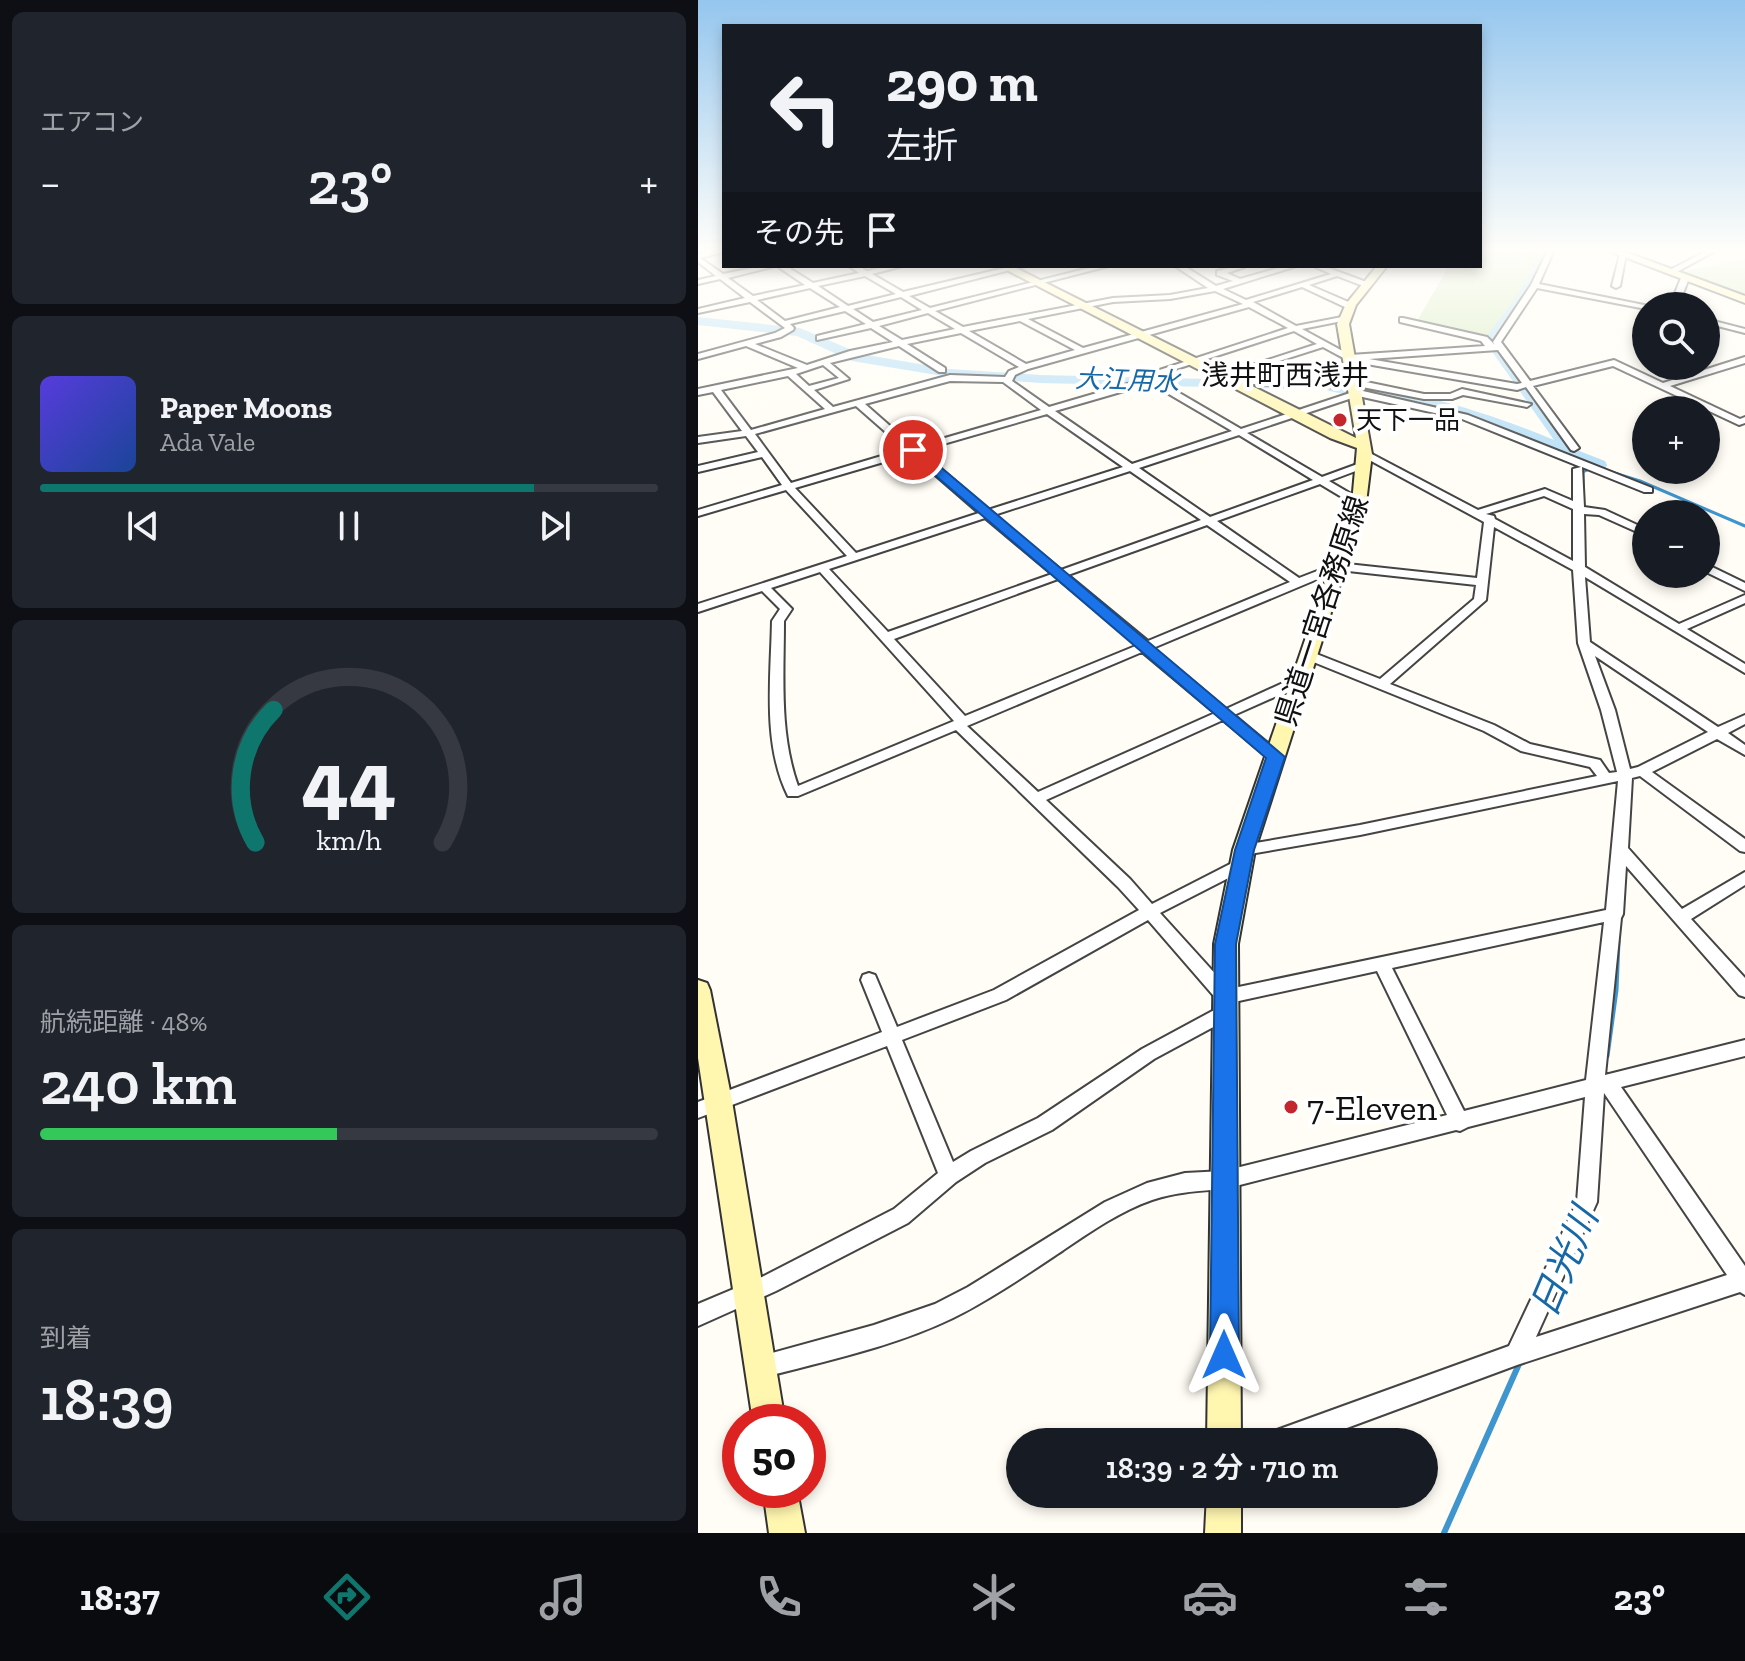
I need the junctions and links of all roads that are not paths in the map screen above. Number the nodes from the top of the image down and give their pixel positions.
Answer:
1 (779, 322) edge
2 (805, 322) edge
3 (865, 322) edge
4 (885, 322) edge
5 (947, 322) edge
6 (1008, 322) edge
7 (1027, 322) edge
8 (1113, 322) edge
9 (1185, 322) edge
10 (1282, 322) edge
11 (1329, 322) edge
12 (1344, 322) edge
13 (1410, 322) edge
14 (1511, 322) edge
15 (870, 325) junction
16 (1720, 325) edge
17 (786, 328) junction
18 (1296, 329) junction
19 (962, 330) junction
20 (1745, 331) edge
21 (1139, 335) junction
22 (820, 338) dead end
23 (899, 343) junction
24 (748, 344) junction
25 (1324, 344) junction
26 (1495, 347) junction
27 (1082, 351) junction
28 (698, 357) edge
29 (1349, 358) junction
30 (1191, 360) junction
31 (1743, 362) edge
32 (825, 363) junction
33 (1387, 364) junction
34 (1025, 367) junction
35 (807, 368) junction
36 (942, 370) dead end
37 (790, 373) junction
38 (1008, 379) junction
39 (1136, 379) dead end
40 (1233, 381) junction
41 (1528, 386) junction
42 (1662, 386) junction
43 (715, 388) junction
44 (1355, 388) junction
45 (807, 389) junction
46 (698, 392) edge
47 (859, 404) junction
48 (1527, 404) dead end
49 (1050, 410) junction
50 (832, 411) junction
51 (1294, 413) junction
52 (1745, 420) edge
53 (1238, 432) junction
54 (749, 433) junction
55 (698, 440) edge
56 (1574, 448) dead end
57 (913, 450) junction
58 (764, 454) junction
59 (1365, 455) junction
60 (1131, 466) junction
61 (698, 469) edge
62 (1578, 469) dead end
63 (1321, 480) junction
64 (789, 487) junction
65 (1648, 490) dead end
66 (1359, 503) junction
67 (1578, 508) junction
68 (698, 513) edge
69 (985, 513) junction
70 (1485, 516) junction
71 (1209, 521) junction
72 (1632, 526) edge
73 (855, 558) junction
74 (1338, 566) junction
75 (822, 568) junction
76 (1579, 568) junction
77 (1060, 575) junction
78 (1720, 575) edge
79 (1482, 582) junction
80 (1299, 583) junction
81 (764, 587) junction
82 (1745, 588) edge
83 (1745, 599) edge
84 (698, 608) edge
85 (1679, 628) junction
86 (884, 638) junction
87 (1584, 643) junction
88 (1146, 648) junction
89 (1310, 656) junction
90 (1745, 669) edge
91 (1301, 680) junction
92 (1383, 683) junction
93 (1224, 714) junction
94 (1745, 719) edge
95 (960, 724) junction
96 (1717, 732) junction
97 (1745, 751) edge
98 (1276, 757) junction
99 (1634, 773) junction
100 (1606, 779) junction
101 (1038, 798) junction
102 (1745, 847) edge
103 (1620, 849) junction
104 (1242, 858) junction
105 (1745, 878) edge
106 (1149, 912) junction
107 (1615, 914) junction
108 (1681, 917) junction
109 (1382, 964) junction
110 (869, 980) dead end
111 (698, 990) edge
112 (1745, 990) edge
113 (1225, 1005) junction
114 (891, 1038) junction
115 (1745, 1048) edge
116 (1601, 1085) junction
117 (709, 1105) edge
118 (1460, 1123) junction
119 (949, 1176) junction
120 (1224, 1180) junction
121 (1744, 1282) edge
122 (749, 1292) junction
123 (698, 1315) edge
124 (1517, 1354) junction
125 (761, 1367) junction
126 (766, 1404) edge
127 (1224, 1428) edge
128 (1315, 1428) edge
129 (783, 1508) edge
130 (1224, 1508) edge
131 (787, 1533) edge
132 (1223, 1533) edge

1 - 17 street
2 - 17 street
3 - 15 street
4 - 15 street
5 - 19 street
6 - 19 street
7 - 27 street
8 - 21 main road
9 - 21 street
10 - 18 street
11 - 18 street
12 - 29 main road, 県道一宮各務原線
13 - 26 street
14 - 26 street
15 - 22 street
15 - 23 street
16 - 20 street
17 - 24 street
18 - 25 street
18 - 30 street
19 - 23 street
19 - 34 street
21 - 27 street
21 - 30 main road
23 - 32 street
23 - 36 street
24 - 28 street
24 - 35 street
25 - 29 street
25 - 40 street
26 - 29 street
26 - 41 street
27 - 34 street
29 - 33 street
29 - 44 main road, 県道一宮各務原線
30 - 39 street
30 - 40 main road
31 - 42 street
32 - 35 street
32 - 45 street
33 - 41 street
33 - 44 street
34 - 38 street
35 - 37 street
37 - 43 street
37 - 45 street
38 - 47 street
38 - 49 street
40 - 44 street
40 - 51 main road
41 - 42 street
41 - 56 street
42 - 52 street
43 - 46 street
43 - 54 street
44 - 48 street
44 - 51 street
44 - 59 main road, 県道一宮各務原線
44 - 65 street
45 - 50 street
47 - 50 street
47 - 57 street
49 - 53 street
49 - 57 street
49 - 60 street
50 - 54 street
51 - 53 street
51 - 59 main road
53 - 60 street
53 - 63 street
54 - 55 street
54 - 58 street
57 - 64 street
57 - 69 street
58 - 61 street
58 - 64 street
59 - 63 street
59 - 66 main road, 県道一宮各務原線
59 - 70 street
60 - 69 street
60 - 71 street
62 - 67 street
63 - 66 street
63 - 71 street
64 - 68 street
64 - 73 street
66 - 74 main road, 県道一宮各務原線
67 - 70 street
67 - 72 street
67 - 76 street
69 - 73 street
69 - 77 street
70 - 76 street
70 - 79 street
71 - 77 street
71 - 80 street
73 - 75 street
74 - 79 street
74 - 80 street
74 - 89 main road, 県道一宮各務原線
75 - 81 street
75 - 86 street
76 - 85 street
76 - 87 street
77 - 86 street
77 - 88 street
78 - 82 street
79 - 92 street
80 - 88 street
81 - 84 street
81 - 95 street
83 - 85 street
85 - 90 street
86 - 95 street
87 - 96 street
87 - 99 street
88 - 93 street
88 - 95 street
89 - 91 main road, 県道一宮各務原線
89 - 92 street
91 - 93 street
91 - 98 main road, 県道一宮各務原線
92 - 100 street
93 - 98 street
93 - 101 street
94 - 96 street
95 - 101 street
96 - 97 street
96 - 99 street
98 - 104 main road, 県道一宮各務原線
99 - 100 street
99 - 102 street
99 - 103 street
100 - 104 street
101 - 106 street
103 - 107 street
103 - 108 street
104 - 106 street
104 - 113 main road, 県道一宮各務原線
105 - 108 street
106 - 113 street
106 - 114 street
107 - 109 street
107 - 116 street
108 - 112 street
109 - 113 street
109 - 118 street
110 - 114 street
111 - 117 main road
113 - 119 street
113 - 120 main road, 県道一宮各務原線
114 - 117 street
114 - 119 street
115 - 116 street
116 - 118 street
116 - 121 street
116 - 124 street
117 - 122 main road
118 - 120 street
119 - 122 street
120 - 125 street
120 - 127 main road, 県道一宮各務原線
121 - 124 street
122 - 123 street
122 - 125 main road
124 - 128 street
125 - 126 main road
129 - 131 main road
130 - 132 main road

